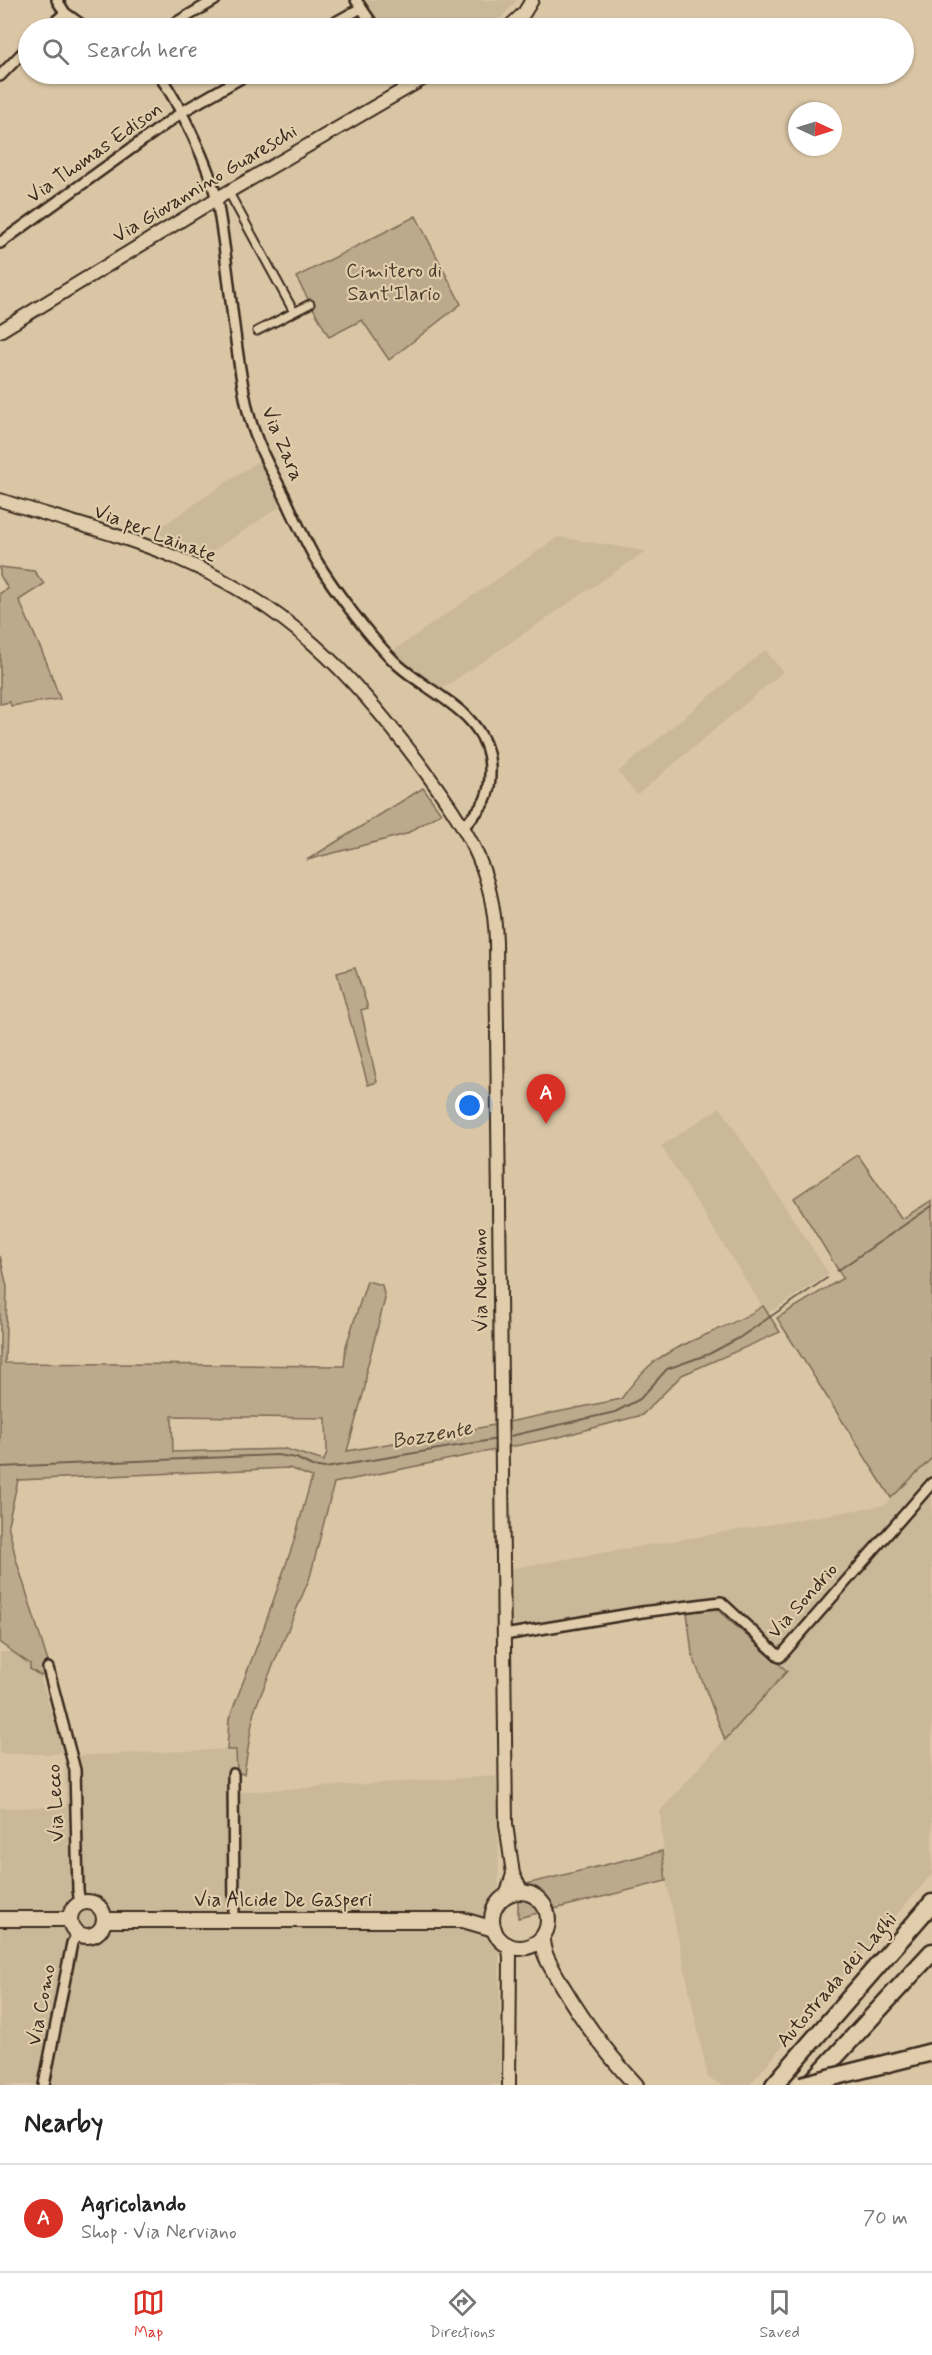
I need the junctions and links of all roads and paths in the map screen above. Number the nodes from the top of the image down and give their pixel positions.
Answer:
1 (57, 0) edge
2 (215, 0) edge
3 (532, 0) edge
4 (359, 4) edge
5 (66, 13) junction
6 (60, 18) edge
7 (73, 18) edge
8 (184, 18) edge
9 (339, 18) edge
10 (368, 18) edge
11 (519, 18) edge
12 (18, 57) edge
13 (0, 76) edge
14 (164, 84) edge
15 (231, 84) edge
16 (412, 85) edge
17 (181, 114) junction
18 (228, 191) junction
19 (216, 199) junction
20 (0, 243) edge
21 (310, 304) dead end
22 (294, 312) junction
23 (0, 331) edge
24 (257, 331) dead end
25 (0, 501) edge
26 (432, 782) joint
27 (464, 826) junction
28 (932, 1483) edge
29 (504, 1635) junction
30 (48, 1668) dead end
31 (233, 1774) dead end
32 (513, 1874) junction
33 (522, 1892) junction
34 (506, 1896) junction
35 (80, 1903) junction
36 (932, 1903) edge
37 (495, 1910) junction
38 (0, 1919) edge
39 (70, 1919) junction
40 (234, 1919) junction
41 (104, 1920) junction
42 (463, 1920) junction
43 (494, 1929) junction
44 (78, 1933) junction
45 (525, 1944) junction
46 (932, 1952) edge
47 (932, 2052) edge
48 (44, 2085) edge
49 (509, 2085) edge
50 (636, 2085) edge
51 (774, 2085) edge
52 (801, 2085) edge
53 (809, 2085) edge

1 - 5 street
2 - 8 street
3 - 11 street
4 - 9 street
4 - 10 street
5 - 6 street
5 - 7 street
12 - 13 street
14 - 17 street, Via Zara
15 - 17 street, Via Thomas Edison
16 - 18 street, Via Giovannino Guareschi
17 - 19 street, Via Zara
17 - 20 street, Via Thomas Edison
18 - 19 street, Via Giovannino Guareschi
18 - 22 street
19 - 23 street, Via Giovannino Guareschi
19 - 27 street, Via Zara
21 - 22 street
22 - 24 street
25 - 26 street, Via per Lainate
26 - 27 street, Via Nerviano
27 - 29 street, Via Nerviano
28 - 29 street, Via Sondrio
29 - 32 street, Via Nerviano
30 - 35 street, Via Lecco
31 - 40 street
32 - 33 street
32 - 34 street
33 - 34 main road
33 - 45 main road
34 - 37 main road
35 - 39 main road
35 - 41 main road
36 - 51 highway, Autostrada dei Laghi
37 - 42 main road, Via Alcide De Gasperi
37 - 43 main road
38 - 39 main road
39 - 44 main road
40 - 41 main road, Via Alcide De Gasperi
40 - 42 main road, Via Alcide De Gasperi
41 - 44 main road
42 - 43 main road, Via Alcide De Gasperi
43 - 45 main road
44 - 48 street, Via Como
45 - 49 street
45 - 50 main road
46 - 53 highway
47 - 52 highway, bridge

